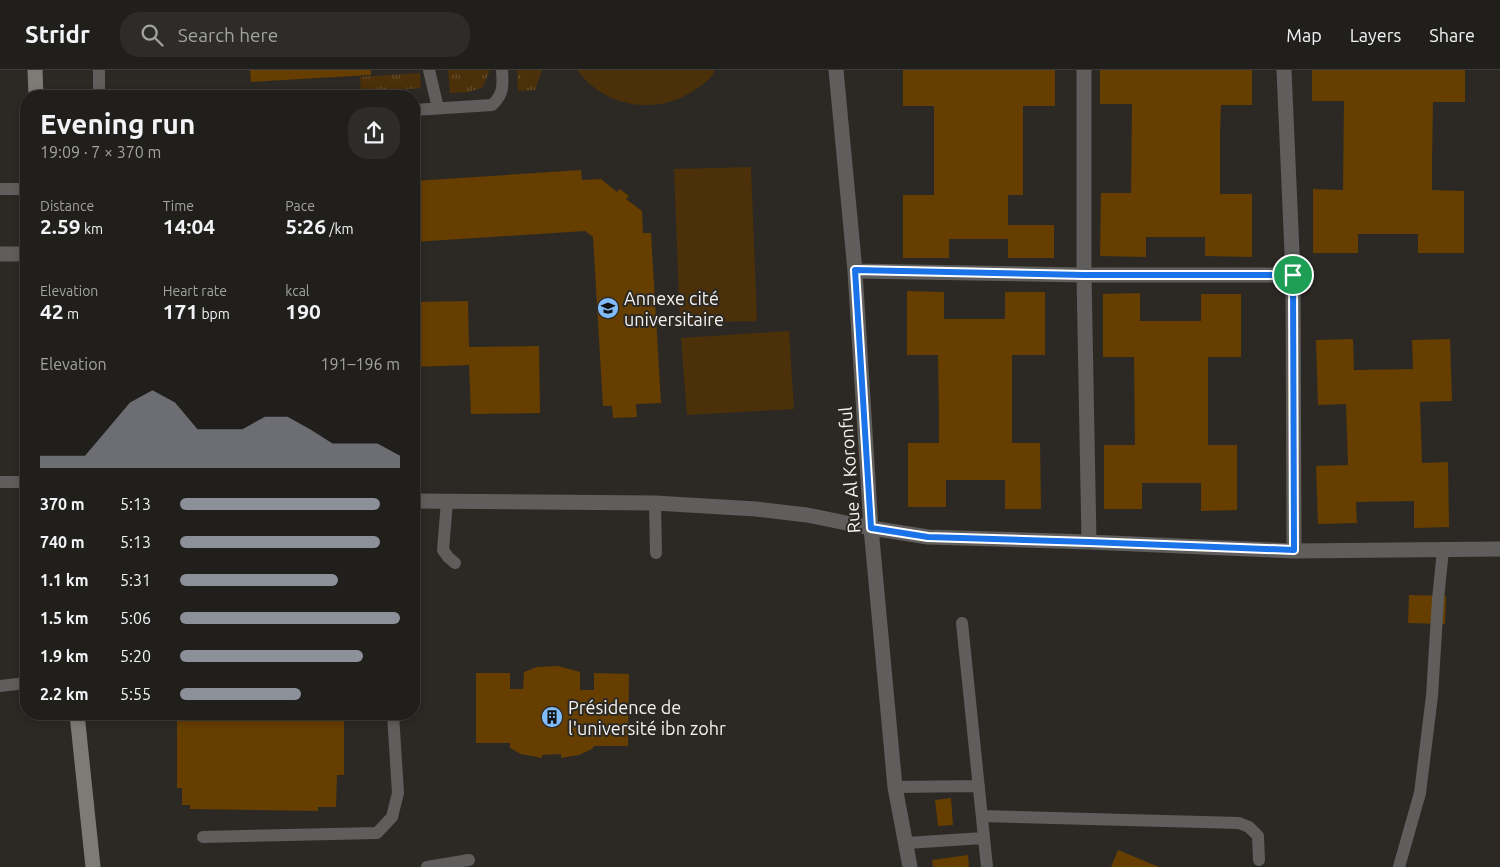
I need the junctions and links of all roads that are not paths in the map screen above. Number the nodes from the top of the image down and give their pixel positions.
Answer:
1 (35, 70) edge
2 (99, 70) edge
3 (429, 70) edge
4 (502, 70) edge
5 (836, 70) edge
6 (1084, 70) edge
7 (1284, 70) edge
8 (36, 90) edge
9 (100, 90) edge
10 (438, 108) junction
11 (420, 110) edge
12 (0, 189) edge
13 (20, 189) edge
14 (0, 254) edge
15 (20, 254) edge
16 (855, 270) junction
17 (1084, 275) junction
18 (1293, 275) junction
19 (0, 482) edge
20 (20, 482) edge
21 (420, 501) edge
22 (447, 501) junction
23 (655, 503) junction
24 (871, 528) junction
25 (1089, 542) junction
26 (1500, 549) edge
27 (1294, 550) junction
28 (1443, 550) junction
29 (656, 553) dead end
30 (455, 563) dead end
31 (962, 623) dead end
32 (20, 684) edge
33 (0, 686) edge
34 (78, 720) edge
35 (393, 720) edge
36 (978, 786) junction
37 (895, 787) junction
38 (982, 816) junction
39 (203, 837) dead end
40 (984, 838) junction
41 (907, 843) junction
42 (469, 860) dead end
43 (1259, 860) dead end
44 (94, 867) edge
45 (427, 867) edge
46 (910, 867) edge
47 (987, 867) edge
48 (1399, 867) edge

1 - 8 street
2 - 9 lane
3 - 10 lane
4 - 10 lane
5 - 16 street, Rue Al Koronful
6 - 17 street
7 - 18 street
10 - 11 lane
12 - 13 lane
14 - 15 street
16 - 17 street
16 - 24 street, Rue Al Koronful
17 - 18 street
17 - 25 street
18 - 27 street
19 - 20 lane
21 - 22 street
22 - 23 street
22 - 30 lane
23 - 24 street
23 - 29 lane
24 - 25 street
24 - 37 street, Rue Al Koronful
25 - 27 street
26 - 28 street
27 - 28 street
28 - 48 lane
31 - 36 lane
32 - 33 lane
34 - 44 street
35 - 39 lane
36 - 37 lane
36 - 38 lane
37 - 41 street, Rue Al Koronful
38 - 40 lane
38 - 43 lane
40 - 41 lane
40 - 47 lane
41 - 46 street, Rue Al Koronful
42 - 45 lane

